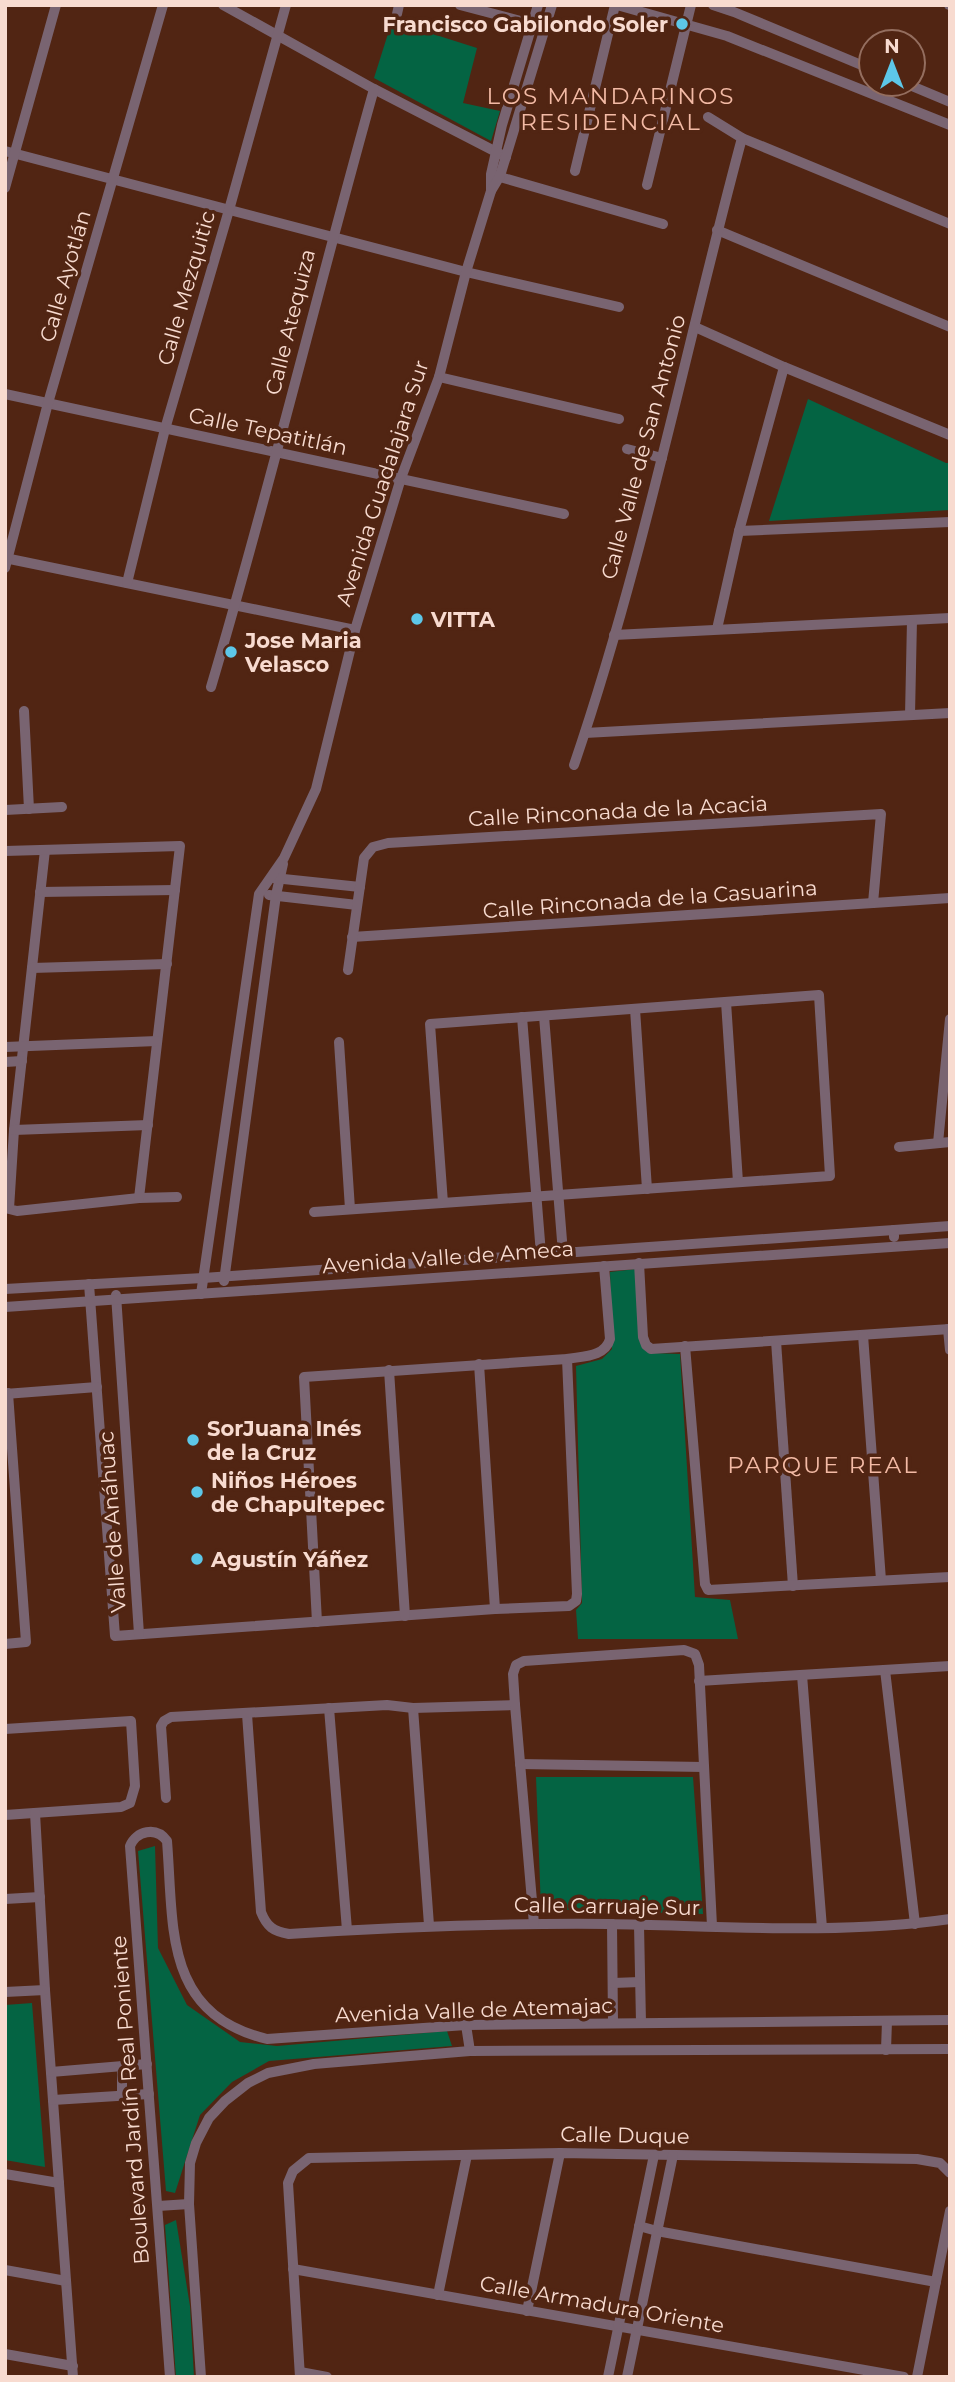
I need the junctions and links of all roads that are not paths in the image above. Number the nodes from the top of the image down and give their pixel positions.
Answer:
1 (56, 5) edge
2 (163, 5) edge
3 (223, 5) edge
4 (286, 5) edge
5 (460, 5) edge
6 (538, 5) edge
7 (552, 5) edge
8 (616, 5) edge
9 (691, 5) edge
10 (713, 5) edge
11 (532, 23) junction
12 (686, 24) junction
13 (277, 35) junction
14 (857, 63) edge
15 (374, 89) junction
16 (927, 92) edge
17 (950, 102) edge
18 (708, 117) dead end
19 (950, 125) edge
20 (742, 138) junction
21 (10, 152) edge
22 (501, 155) junction
23 (575, 171) dead end
24 (495, 175) junction
25 (113, 179) junction
26 (647, 185) dead end
27 (5, 188) edge
28 (229, 210) junction
29 (663, 224) dead end
30 (950, 224) edge
31 (717, 230) junction
32 (332, 238) junction
33 (466, 272) junction
34 (619, 307) dead end
35 (695, 327) junction
36 (950, 327) edge
37 (784, 367) junction
38 (439, 377) junction
39 (5, 394) edge
40 (48, 403) junction
41 (619, 419) dead end
42 (165, 429) junction
43 (950, 435) edge
44 (627, 449) dead end
45 (276, 453) junction
46 (662, 458) junction
47 (401, 478) junction
48 (564, 514) dead end
49 (950, 522) edge
50 (739, 531) junction
51 (6, 561) edge
52 (127, 583) junction
53 (235, 606) junction
54 (950, 618) edge
55 (912, 620) junction
56 (717, 629) junction
57 (355, 630) junction
58 (614, 635) junction
59 (211, 687) dead end
60 (24, 711) dead end
61 (950, 713) edge
62 (911, 715) junction
63 (585, 733) junction
64 (574, 765) dead end
65 (62, 807) dead end
66 (29, 809) junction
67 (5, 810) edge
68 (45, 850) junction
69 (5, 851) edge
70 (275, 879) junction
71 (360, 887) junction
72 (175, 890) junction
73 (40, 892) junction
74 (259, 894) junction
75 (275, 895) junction
76 (950, 898) edge
77 (873, 903) junction
78 (357, 905) junction
79 (352, 937) junction
80 (167, 964) junction
81 (32, 968) junction
82 (348, 970) dead end
83 (726, 1002) junction
84 (635, 1009) junction
85 (544, 1016) junction
86 (522, 1017) junction
87 (950, 1018) edge
88 (158, 1041) junction
89 (339, 1042) dead end
90 (23, 1046) junction
91 (5, 1047) edge
92 (948, 1056) edge
93 (5, 1062) edge
94 (22, 1062) junction
95 (148, 1125) junction
96 (14, 1130) junction
97 (944, 1142) edge
98 (899, 1147) dead end
99 (222, 1148) junction
100 (241, 1150) junction
101 (738, 1182) junction
102 (647, 1189) junction
103 (559, 1195) junction
104 (536, 1196) junction
105 (177, 1197) dead end
106 (139, 1198) junction
107 (443, 1203) junction
108 (350, 1209) junction
109 (314, 1212) dead end
110 (950, 1226) edge
111 (894, 1230) junction
112 (950, 1243) edge
113 (893, 1247) junction
114 (563, 1253) junction
115 (541, 1254) junction
116 (639, 1263) junction
117 (604, 1266) junction
118 (224, 1276) junction
119 (204, 1278) junction
120 (116, 1283) junction
121 (89, 1284) junction
122 (5, 1289) edge
123 (222, 1293) junction
124 (201, 1294) junction
125 (117, 1299) junction
126 (90, 1301) junction
127 (5, 1307) edge
128 (949, 1329) edge
129 (863, 1335) junction
130 (776, 1340) junction
131 (685, 1346) junction
132 (950, 1350) edge
133 (567, 1359) junction
134 (479, 1364) junction
135 (389, 1370) junction
136 (97, 1387) junction
137 (6, 1394) edge
138 (950, 1577) edge
139 (881, 1580) junction
140 (793, 1586) junction
141 (495, 1609) junction
142 (405, 1616) junction
143 (317, 1622) junction
144 (139, 1634) junction
145 (5, 1644) edge
146 (950, 1666) edge
147 (886, 1670) junction
148 (802, 1675) junction
149 (699, 1681) junction
150 (515, 1705) junction
151 (329, 1708) junction
152 (414, 1708) junction
153 (247, 1714) junction
154 (5, 1729) edge
155 (520, 1764) junction
156 (704, 1767) junction
157 (166, 1798) dead end
158 (35, 1813) junction
159 (5, 1815) edge
160 (148, 1832) joint
161 (40, 1897) junction
162 (5, 1899) edge
163 (950, 1919) edge
164 (534, 1924) junction
165 (612, 1924) junction
166 (915, 1924) junction
167 (429, 1925) junction
168 (639, 1925) junction
169 (712, 1927) junction
170 (822, 1928) junction
171 (347, 1930) junction
172 (640, 1982) junction
173 (613, 1983) junction
174 (45, 1990) junction
175 (5, 1992) edge
176 (950, 2020) edge
177 (887, 2021) junction
178 (613, 2023) junction
179 (640, 2023) junction
180 (466, 2025) junction
181 (950, 2049) edge
182 (886, 2050) junction
183 (470, 2051) junction
184 (147, 2064) junction
185 (122, 2066) junction
186 (51, 2072) junction
187 (149, 2094) junction
188 (122, 2096) junction
189 (53, 2100) junction
190 (560, 2153) junction
191 (467, 2155) junction
192 (654, 2155) junction
193 (673, 2155) junction
194 (950, 2173) edge
195 (5, 2174) edge
196 (59, 2183) junction
197 (189, 2204) junction
198 (158, 2206) junction
199 (950, 2211) edge
200 (639, 2226) junction
201 (657, 2231) junction
202 (293, 2269) junction
203 (5, 2270) edge
204 (66, 2281) junction
205 (936, 2282) junction
206 (438, 2295) junction
207 (527, 2311) junction
208 (618, 2327) junction
209 (636, 2330) junction
210 (5, 2354) edge
211 (73, 2371) edge
212 (300, 2374) edge
213 (170, 2377) edge
214 (201, 2377) edge
215 (327, 2377) edge
216 (608, 2377) edge
217 (627, 2377) edge
218 (904, 2377) edge
219 (917, 2377) edge

1 - 21 street
2 - 25 street, Calle Ayotlán
3 - 13 street
4 - 13 street, Calle Mezquitic
5 - 11 street
6 - 11 street, Avenida Guadalajara Sur
7 - 22 street, Avenida Guadalajara Sur
8 - 12 street
8 - 23 street
9 - 12 street
10 - 14 street
11 - 22 street, Avenida Guadalajara Sur
12 - 19 street
12 - 26 street
13 - 15 street
13 - 28 street, Calle Mezquitic
15 - 22 street
15 - 32 street, Calle Atequiza
16 - 17 street
18 - 20 street
20 - 30 street
20 - 31 street, Calle Valle de San Antonio
21 - 25 street
21 - 27 street
22 - 24 street, Avenida Guadalajara Sur
24 - 29 street
24 - 33 street, Avenida Guadalajara Sur
25 - 28 street
25 - 40 street, Calle Ayotlán
28 - 32 street
28 - 42 street, Calle Mezquitic
31 - 35 street, Calle Valle de San Antonio
31 - 36 street
32 - 33 street
32 - 45 street, Calle Atequiza
33 - 34 street
33 - 38 street, Avenida Guadalajara Sur
35 - 37 street
35 - 46 street, Calle Valle de San Antonio
37 - 43 street
37 - 50 street
38 - 41 street
38 - 47 street, Avenida Guadalajara Sur
39 - 40 street, Calle Tepatitlán
40 - 42 street, Calle Tepatitlán
40 - 51 street, Calle Ayotlán
42 - 45 street, Calle Tepatitlán
42 - 52 street, Calle Mezquitic
44 - 46 street
45 - 47 street, Calle Tepatitlán
45 - 53 street, Calle Atequiza
46 - 58 street, Calle Valle de San Antonio
47 - 48 street, Calle Tepatitlán
47 - 57 street, Avenida Guadalajara Sur
49 - 50 street
50 - 56 street
51 - 52 street
52 - 53 street
53 - 57 street
53 - 59 street, Calle Atequiza
54 - 55 street
55 - 56 street
55 - 62 street
56 - 58 street
57 - 70 street, Avenida Guadalajara Sur
58 - 63 street, Calle Valle de San Antonio
60 - 66 street
61 - 62 street
62 - 63 street
63 - 64 street, Calle Valle de San Antonio
65 - 66 street
66 - 67 street
68 - 69 street
68 - 72 street
68 - 73 street
70 - 71 street
70 - 74 street
70 - 75 street, Avenida Guadalajara Sur
71 - 77 street, Calle Rinconada de la Acacia
71 - 78 street
72 - 73 street
72 - 80 street
73 - 81 street
74 - 75 street
74 - 99 street
75 - 78 street
75 - 100 street, Avenida Guadalajara Sur
76 - 77 street, Calle Rinconada de la Casuarina
77 - 79 street, Calle Rinconada de la Casuarina
78 - 79 street
79 - 82 street
80 - 81 street
80 - 88 street
81 - 90 street
83 - 84 street
83 - 101 street
83 - 101 street
84 - 85 street
84 - 102 street
85 - 86 street
85 - 103 street
86 - 104 street
86 - 107 street
87 - 92 street
88 - 90 street
88 - 95 street
89 - 108 street
90 - 91 street
90 - 94 street
92 - 97 street
93 - 94 street
94 - 96 street
95 - 96 street
95 - 106 street
96 - 106 street
97 - 98 street
99 - 100 street
99 - 119 street
100 - 118 street, Avenida Guadalajara Sur
101 - 102 street
102 - 103 street
103 - 104 street
103 - 114 street
104 - 107 street
104 - 115 street
105 - 106 street
107 - 108 street
108 - 109 street
110 - 111 street
111 - 113 street
111 - 114 street
112 - 113 street, Avenida Valle de Ameca
113 - 116 street, Avenida Valle de Ameca
114 - 115 street
115 - 118 street
116 - 117 street, Avenida Valle de Ameca
116 - 131 street
117 - 123 street, Avenida Valle de Ameca
117 - 133 street
118 - 119 street
118 - 123 street, Avenida Guadalajara Sur
119 - 120 street
119 - 124 street
120 - 121 street
120 - 125 street, Valle de Anáhuac
121 - 122 street
121 - 126 street, Valle de Anáhuac
123 - 124 street, Avenida Valle de Ameca
124 - 125 street, Avenida Valle de Ameca
125 - 126 street, Avenida Valle de Ameca
125 - 144 street, Valle de Anáhuac
126 - 127 street, Avenida Valle de Ameca
126 - 136 street, Valle de Anáhuac
128 - 129 street
128 - 132 street
129 - 130 street
129 - 139 street
130 - 131 street
130 - 140 street
131 - 140 street
133 - 134 street
133 - 141 street
134 - 135 street
134 - 141 street
135 - 142 street
135 - 143 street
136 - 137 street
136 - 144 street, Valle de Anáhuac
137 - 145 street
138 - 139 street
139 - 140 street
141 - 142 street
142 - 143 street
143 - 144 street
146 - 147 street
147 - 148 street
147 - 166 street
148 - 149 street
148 - 170 street
149 - 150 street
149 - 156 street
150 - 152 street
150 - 155 street
151 - 152 street
151 - 153 street
151 - 171 street
152 - 167 street
153 - 157 street
153 - 171 street, Calle Carruaje Sur
154 - 158 street
155 - 156 street
155 - 164 street
156 - 169 street
158 - 159 street
158 - 161 street
160 - 180 street, Avenida Valle de Atemajac
160 - 184 street, Boulevard Jardín Real Poniente
161 - 162 street
161 - 174 street
163 - 166 street, Calle Carruaje Sur
164 - 165 street, Calle Carruaje Sur
164 - 167 street, Calle Carruaje Sur
165 - 168 street, Calle Carruaje Sur
165 - 173 street
166 - 170 street, Calle Carruaje Sur
167 - 171 street, Calle Carruaje Sur
168 - 169 street, Calle Carruaje Sur
168 - 172 street
169 - 170 street, Calle Carruaje Sur
172 - 173 street
172 - 179 street
173 - 178 street
174 - 175 street
174 - 186 street
176 - 177 street, Avenida Valle de Atemajac
177 - 179 street, Avenida Valle de Atemajac
177 - 182 street
178 - 179 street, Avenida Valle de Atemajac
178 - 180 street, Avenida Valle de Atemajac
180 - 183 street
181 - 182 street, Avenida Valle de Atemajac
182 - 183 street, Avenida Valle de Atemajac
183 - 197 street, Avenida Valle de Atemajac
184 - 185 street
184 - 187 street, Boulevard Jardín Real Poniente
185 - 186 street
185 - 188 street
186 - 189 street
187 - 188 street
187 - 198 street, Boulevard Jardín Real Poniente
188 - 189 street
189 - 196 street
190 - 191 street, Calle Duque
190 - 192 street, Calle Duque
190 - 207 street
191 - 202 street, Calle Duque
191 - 206 street
192 - 193 street, Calle Duque
192 - 200 street
193 - 194 street, Calle Duque
193 - 201 street
195 - 196 street
196 - 204 street
197 - 198 street
197 - 214 street
198 - 213 street, Boulevard Jardín Real Poniente
199 - 205 street
200 - 201 street
200 - 208 street
201 - 205 street
201 - 209 street
202 - 206 street, Calle Armadura Oriente
202 - 212 street
203 - 204 street
204 - 211 street
205 - 219 street
206 - 207 street, Calle Armadura Oriente
207 - 208 street, Calle Armadura Oriente
208 - 209 street, Calle Armadura Oriente
208 - 216 street
209 - 217 street
209 - 218 street, Calle Armadura Oriente
210 - 211 street
212 - 215 street

